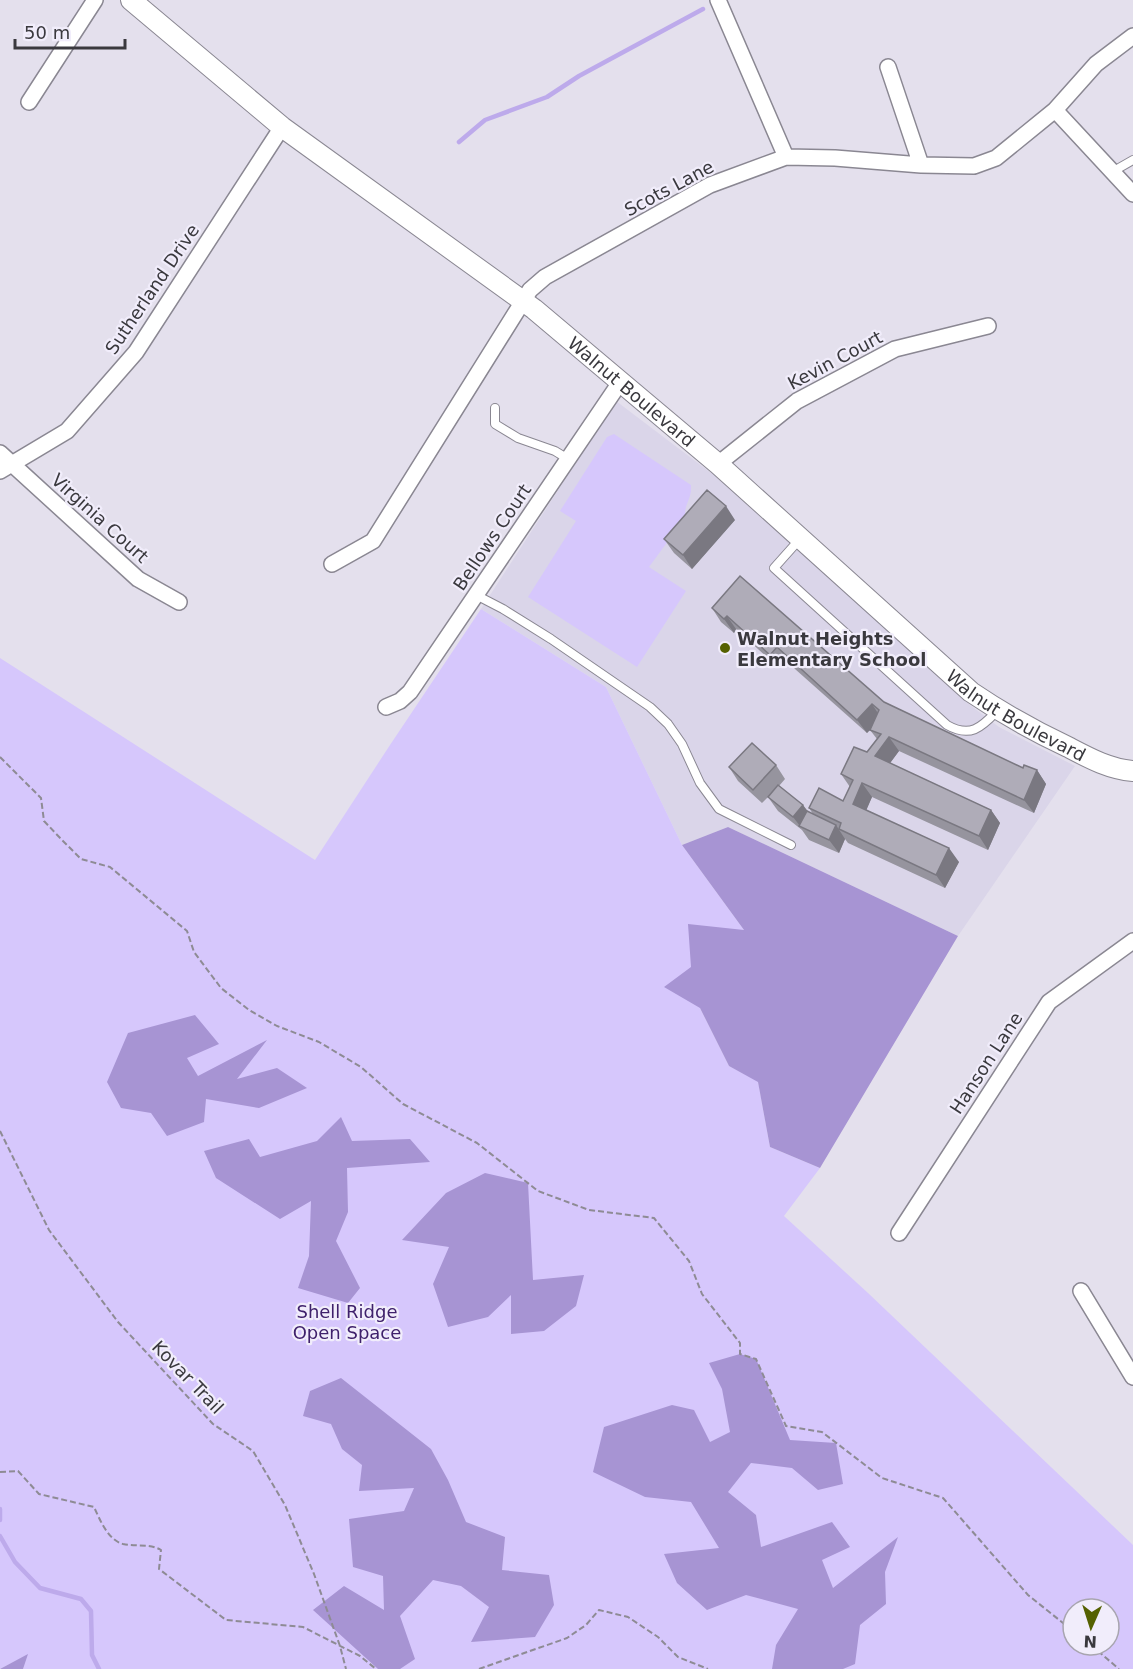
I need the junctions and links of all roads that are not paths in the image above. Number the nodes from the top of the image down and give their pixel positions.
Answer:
1 (95, 0) edge
2 (131, 0) edge
3 (718, 0) edge
4 (1133, 36) edge
5 (888, 67) dead end
6 (29, 102) dead end
7 (1055, 110) junction
8 (282, 127) junction
9 (786, 157) junction
10 (1133, 160) edge
11 (921, 165) junction
12 (1112, 172) junction
13 (1133, 194) edge
14 (524, 301) junction
15 (988, 326) dead end
16 (621, 381) junction
17 (495, 408) dead end
18 (0, 453) edge
19 (568, 459) junction
20 (718, 465) junction
21 (6, 467) edge
22 (800, 539) junction
23 (332, 564) dead end
24 (476, 595) junction
25 (179, 602) dead end
26 (386, 707) dead end
27 (998, 711) junction
28 (1133, 771) edge
29 (791, 845) dead end
30 (1133, 941) edge
31 (899, 1233) dead end
32 (1081, 1291) dead end
33 (1133, 1377) edge

1 - 6 street
2 - 8 street, Walnut Boulevard
3 - 9 street
4 - 7 street, Scots Lane
5 - 11 street
7 - 11 street, Scots Lane
7 - 12 street
8 - 14 street, Walnut Boulevard
8 - 21 street, Sutherland Drive
9 - 11 street, Scots Lane
9 - 14 street, Scots Lane
10 - 12 lane
12 - 13 street
14 - 16 street, Walnut Boulevard
14 - 23 street, Scots Lane
15 - 20 street, Kevin Court
16 - 19 street, Bellows Court
16 - 20 street, Walnut Boulevard
17 - 19 lane
18 - 21 street, Virginia Court
19 - 24 street, Bellows Court
20 - 22 street, Walnut Boulevard
21 - 25 street, Virginia Court
22 - 27 street, Walnut Boulevard
22 - 27 lane
24 - 26 street, Bellows Court
24 - 29 lane
27 - 28 street, Walnut Boulevard
30 - 31 street, Hanson Lane
32 - 33 street

